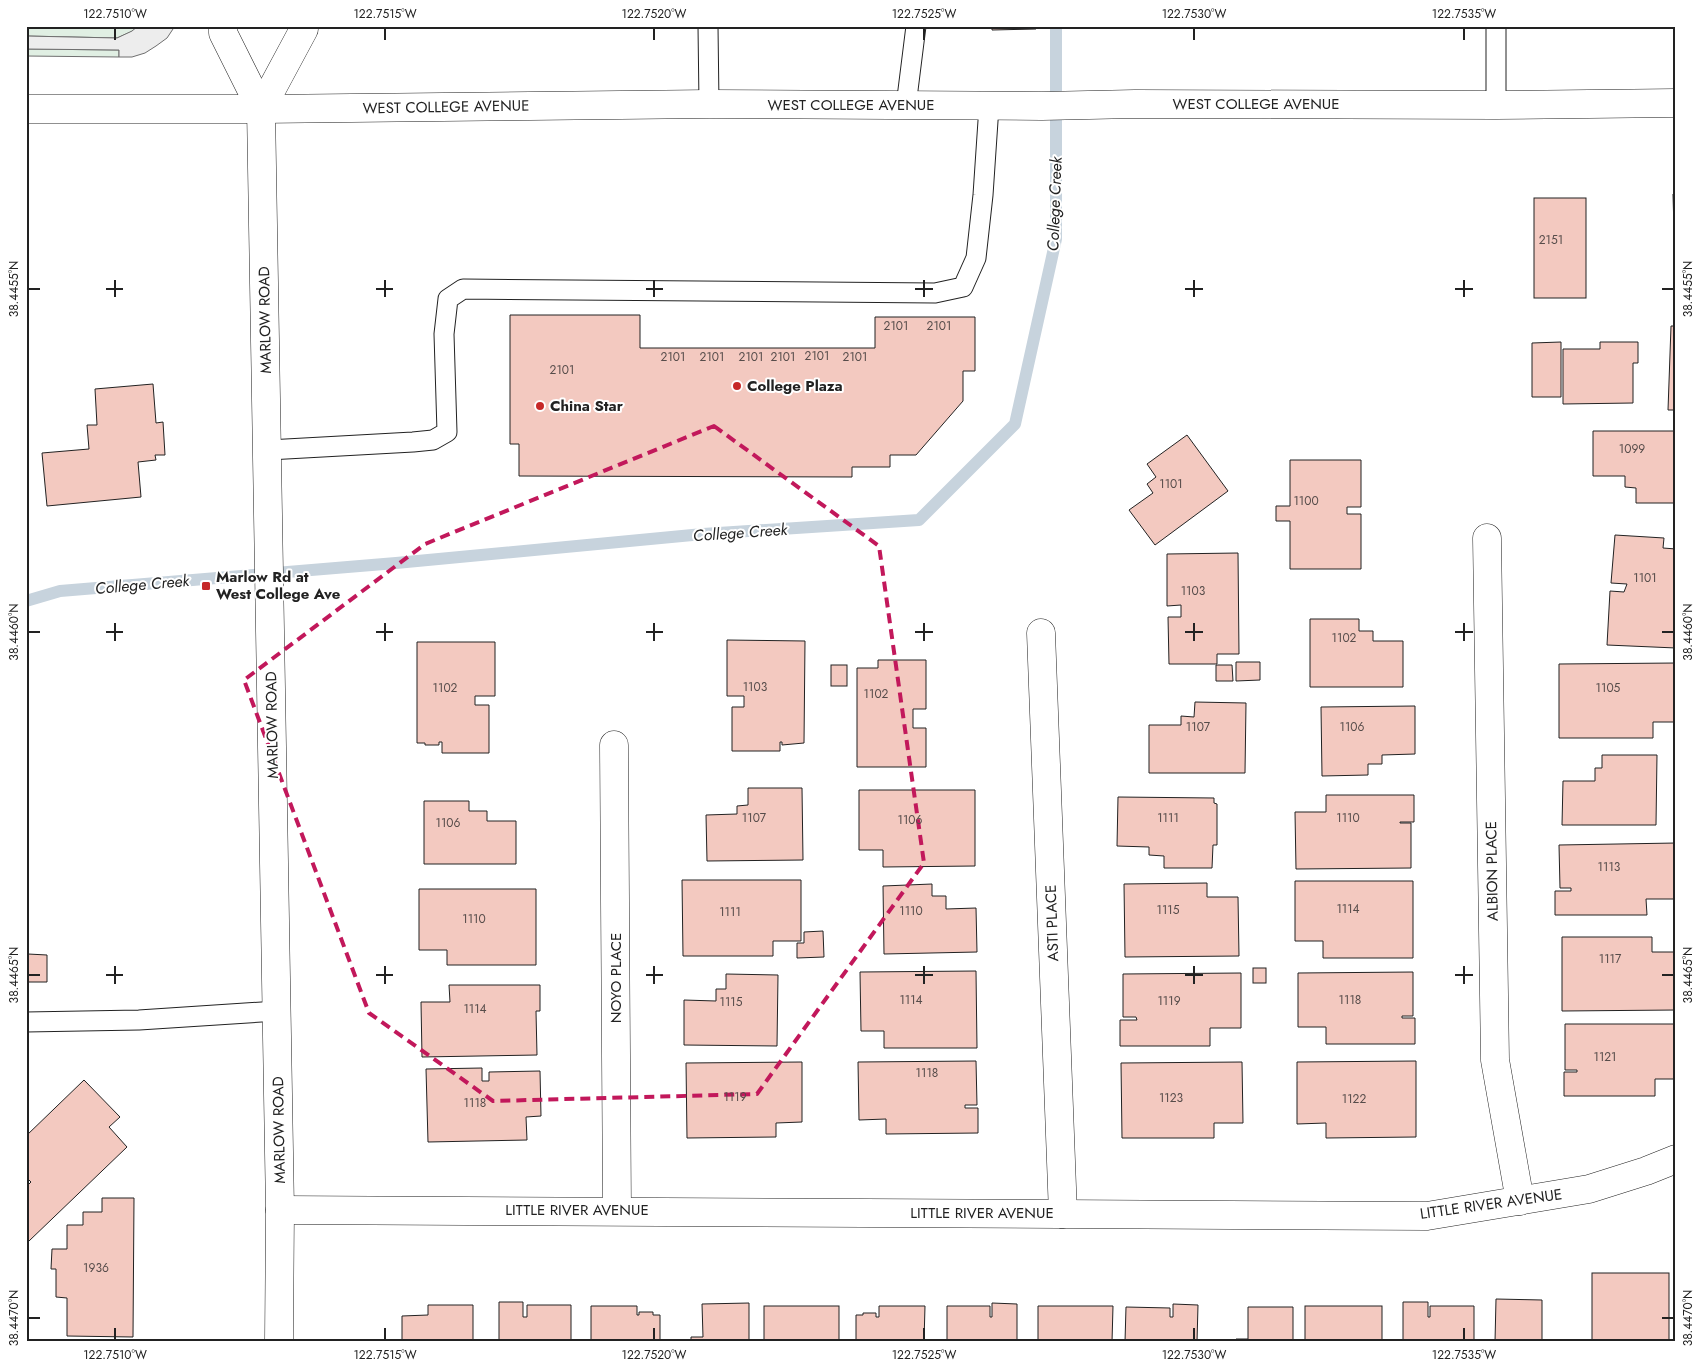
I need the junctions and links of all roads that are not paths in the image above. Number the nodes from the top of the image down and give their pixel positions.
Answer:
1 (223, 26) edge
2 (304, 26) edge
3 (708, 26) edge
4 (916, 26) edge
5 (1496, 26) edge
6 (1676, 103) edge
7 (710, 104) junction
8 (1496, 105) junction
9 (906, 106) junction
10 (989, 106) junction
11 (26, 109) edge
12 (261, 109) junction
13 (268, 450) junction
14 (1487, 538) dead end
15 (1041, 633) dead end
16 (614, 745) dead end
17 (277, 1011) junction
18 (26, 1022) edge
19 (1676, 1159) edge
20 (1520, 1201) junction
21 (280, 1210) junction
22 (617, 1210) junction
23 (1064, 1214) junction
24 (279, 1342) edge

1 - 12 main road
2 - 12 main road
3 - 7 lane
4 - 9 lane
5 - 8 lane
6 - 8 main road, WEST COLLEGE AVENUE
7 - 9 main road, WEST COLLEGE AVENUE
7 - 12 main road, WEST COLLEGE AVENUE
8 - 10 main road, WEST COLLEGE AVENUE
9 - 10 main road, WEST COLLEGE AVENUE
10 - 13 lane
11 - 12 main road, WEST COLLEGE AVENUE
12 - 13 main road, MARLOW ROAD
13 - 17 main road, MARLOW ROAD
14 - 20 main road, ALBION PLACE
15 - 23 main road, ASTI PLACE
16 - 22 main road, NOYO PLACE
17 - 18 lane
17 - 21 main road, MARLOW ROAD
19 - 20 main road, LITTLE RIVER AVENUE
20 - 23 main road, LITTLE RIVER AVENUE
21 - 22 main road, LITTLE RIVER AVENUE
21 - 24 main road, MARLOW ROAD
22 - 23 main road, LITTLE RIVER AVENUE

